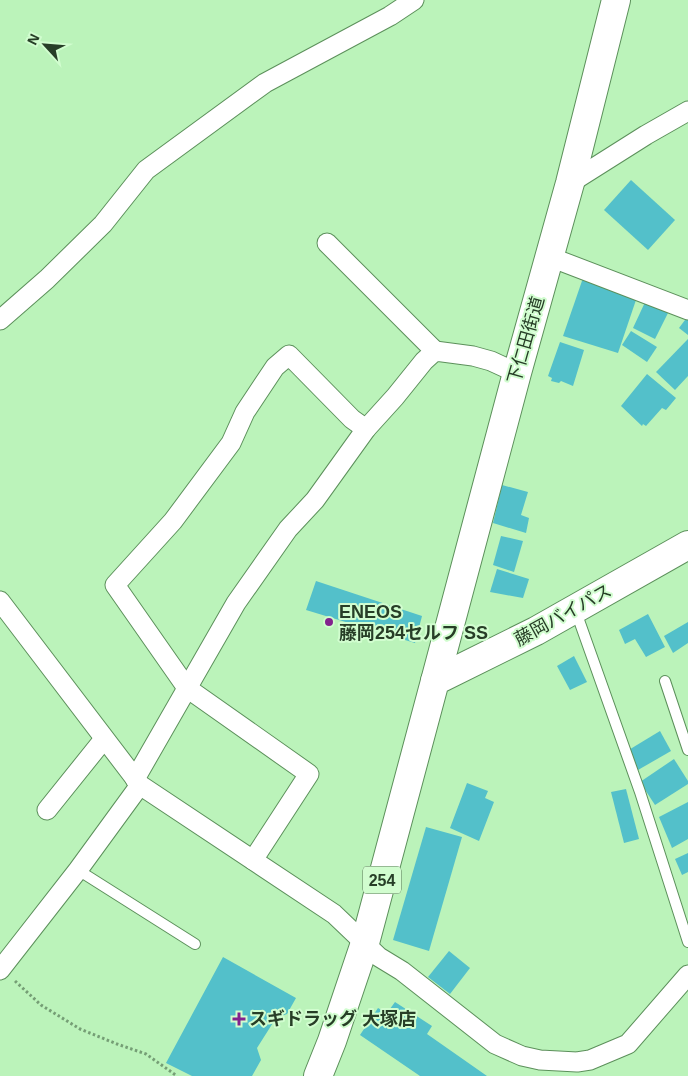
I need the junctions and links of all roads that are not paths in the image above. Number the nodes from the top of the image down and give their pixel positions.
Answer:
1 (414, 0) edge
2 (616, 0) edge
3 (688, 111) edge
4 (570, 183) junction
5 (327, 243) dead end
6 (550, 257) junction
7 (688, 310) edge
8 (0, 320) edge
9 (435, 351) junction
10 (517, 373) junction
11 (366, 429) junction
12 (688, 545) edge
13 (0, 601) edge
14 (575, 609) junction
15 (435, 680) junction
16 (665, 681) dead end
17 (187, 688) junction
18 (104, 739) junction
19 (688, 750) edge
20 (137, 782) junction
21 (47, 810) dead end
22 (254, 860) junction
23 (78, 870) junction
24 (688, 942) edge
25 (365, 943) junction
26 (195, 944) dead end
27 (1, 969) edge
28 (688, 975) edge
29 (318, 1076) edge

1 - 8 street
2 - 4 main road, 下仁田街道
3 - 4 street
4 - 6 main road, 下仁田街道
5 - 9 street
6 - 7 street
6 - 10 main road, 下仁田街道
9 - 10 street
9 - 11 street
10 - 15 main road, 下仁田街道
11 - 17 street
11 - 17 street
12 - 14 main road, 藤岡バイパス
13 - 18 street
14 - 15 main road, 藤岡バイパス
14 - 24 lane
15 - 25 main road, 254
16 - 19 lane
17 - 20 street
17 - 22 street
18 - 20 street
18 - 21 street
20 - 22 street
20 - 23 street
22 - 25 street
23 - 26 lane
23 - 27 street
25 - 28 street
25 - 29 main road, 254

